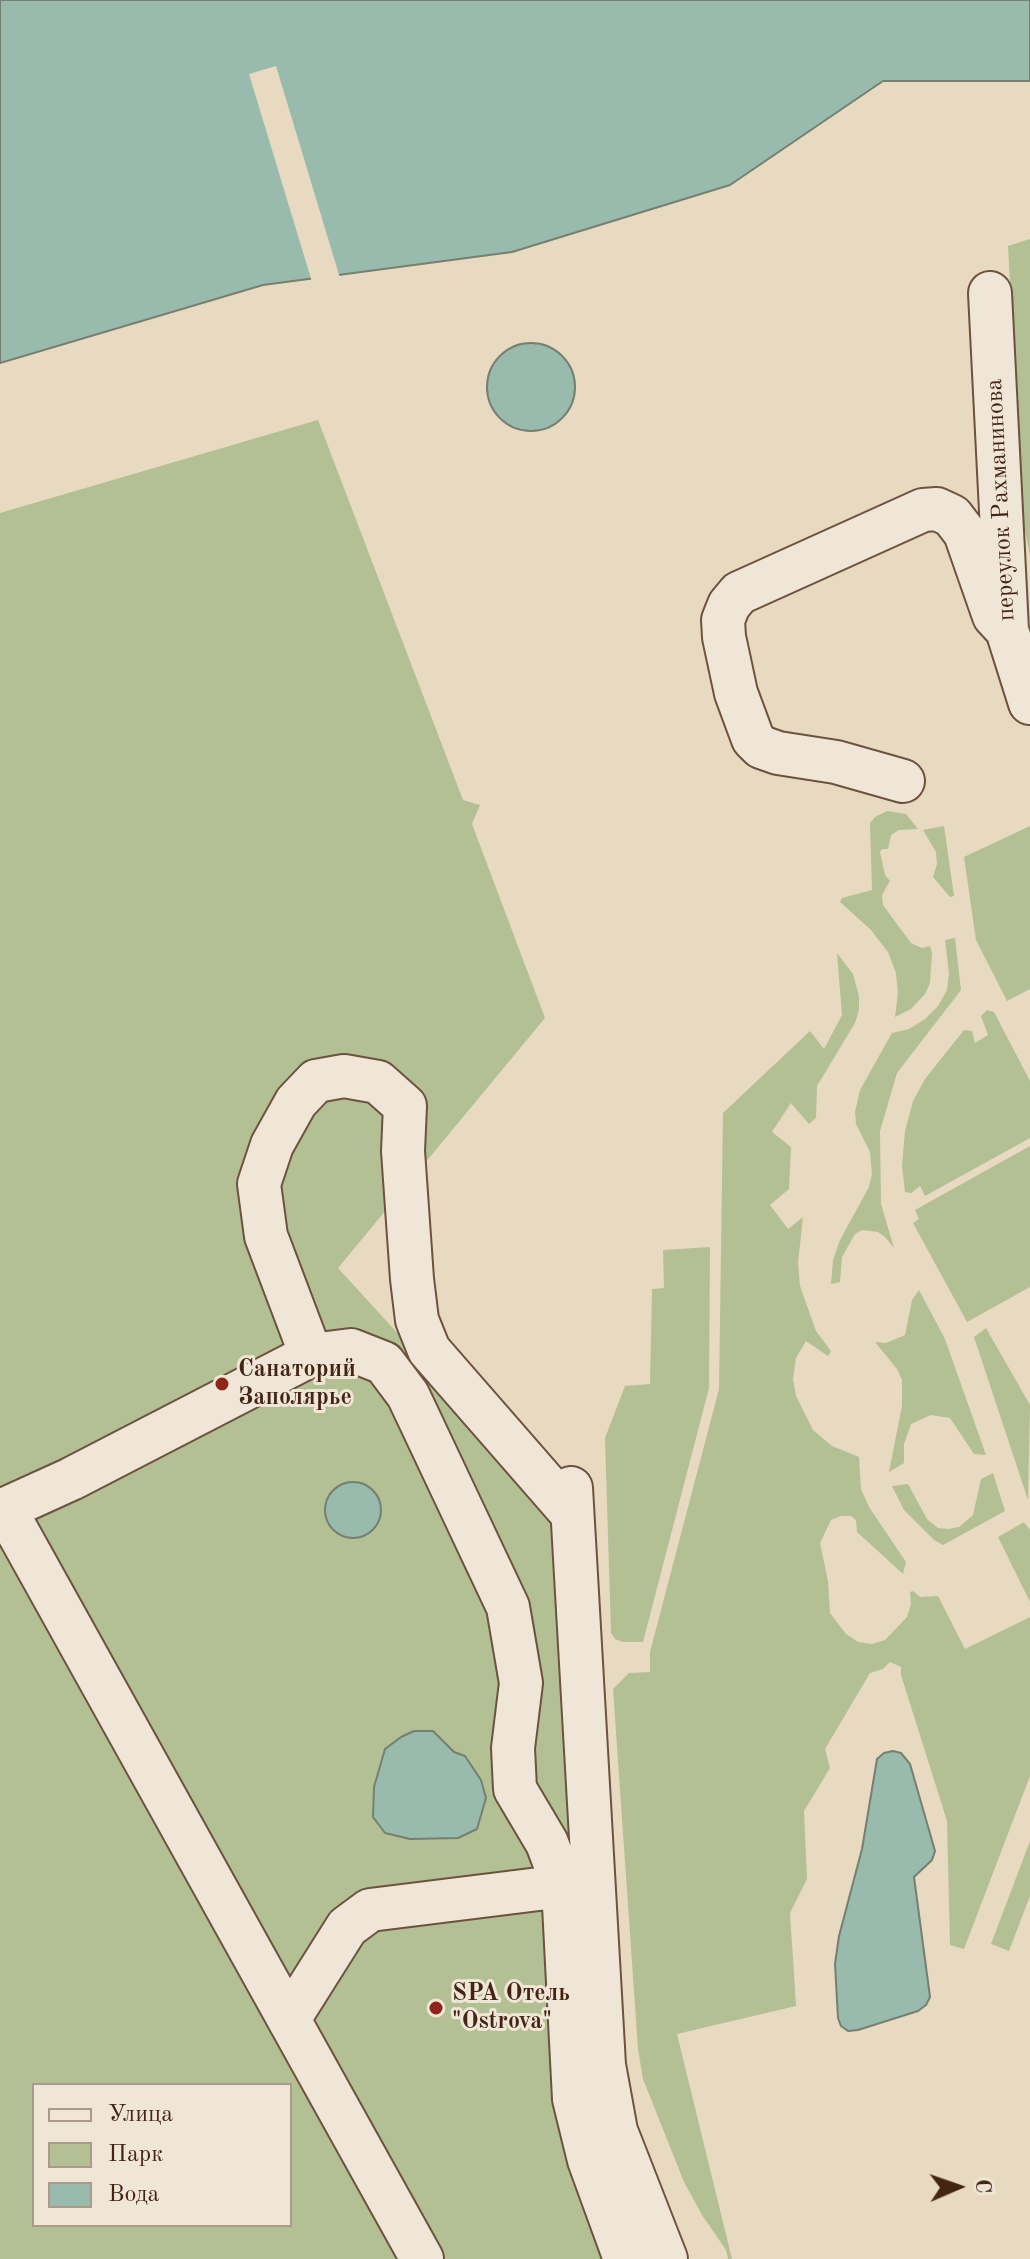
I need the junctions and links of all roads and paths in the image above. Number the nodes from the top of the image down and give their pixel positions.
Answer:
1 (990, 293) dead end
2 (1007, 630) junction
3 (1030, 703) edge
4 (903, 781) dead end
5 (311, 1355) junction
6 (563, 1886) junction
7 (289, 2019) junction
8 (422, 2259) edge
9 (625, 2259) edge
10 (666, 2259) edge

1 - 2 lane, переулок Рахманинова
2 - 3 lane, переулок Рахманинова
2 - 4 lane
5 - 6 lane
5 - 7 lane
5 - 10 lane
6 - 7 lane
6 - 9 lane
7 - 8 lane

